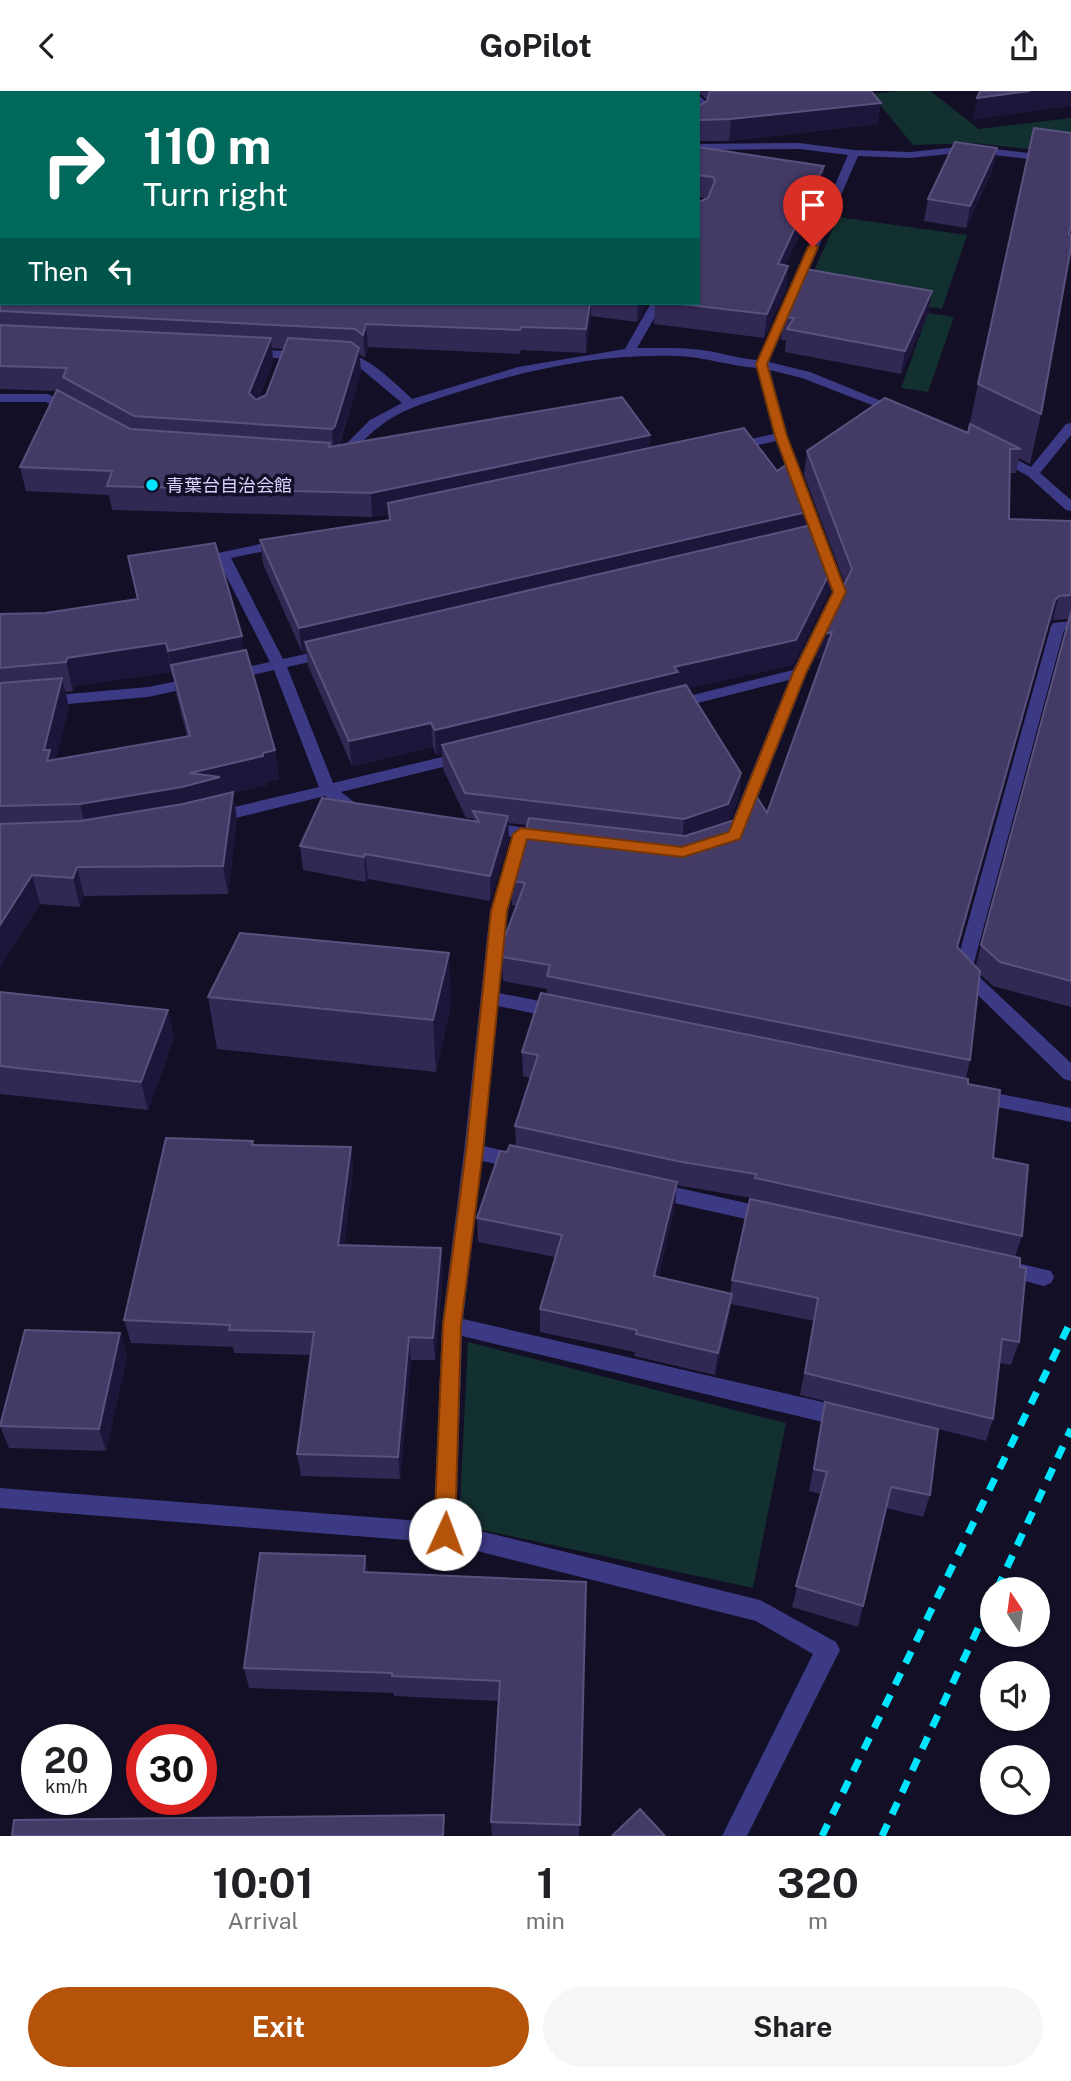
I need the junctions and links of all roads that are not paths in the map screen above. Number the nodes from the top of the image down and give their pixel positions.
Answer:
1 (700, 100) edge
2 (700, 116) edge
3 (700, 147) edge
4 (854, 153) junction
5 (1071, 161) edge
6 (656, 305) edge
7 (231, 352) edge
8 (629, 352) junction
9 (762, 364) junction
10 (0, 398) edge
11 (410, 404) junction
12 (83, 415) edge
13 (908, 415) edge
14 (1071, 427) edge
15 (781, 436) junction
16 (983, 449) edge
17 (713, 451) edge
18 (324, 459) edge
19 (1033, 473) junction
20 (1071, 507) edge
21 (305, 538) edge
22 (1071, 625) edge
23 (346, 650) edge
24 (279, 665) junction
25 (799, 673) junction
26 (0, 705) edge
27 (651, 710) edge
28 (476, 753) edge
29 (328, 790) junction
30 (380, 813) edge
31 (201, 821) edge
32 (470, 826) edge
33 (521, 834) junction
34 (561, 838) edge
35 (709, 844) edge
36 (491, 998) junction
37 (572, 1014) edge
38 (1071, 1074) edge
39 (963, 1093) edge
40 (1071, 1115) edge
41 (474, 1151) junction
42 (542, 1166) edge
43 (637, 1187) edge
44 (786, 1220) edge
45 (990, 1265) edge
46 (1044, 1277) dead end
47 (452, 1325) junction
48 (860, 1421) edge
49 (0, 1498) edge
50 (445, 1534) junction
51 (734, 1836) edge

1 - 2 street
3 - 4 street
4 - 5 street
4 - 9 street
6 - 8 street
7 - 11 street
8 - 9 street
8 - 11 street
9 - 13 street
9 - 15 street
10 - 12 street
11 - 18 street
14 - 19 street
15 - 17 street
15 - 25 street
16 - 19 street
19 - 20 street
21 - 24 street
22 - 38 street
23 - 24 street
24 - 26 street
24 - 29 street
25 - 27 street
25 - 35 street
28 - 29 street
29 - 30 street
29 - 31 street
32 - 33 street
33 - 34 street
33 - 36 street
36 - 37 street
36 - 41 street
39 - 40 street
41 - 42 street
41 - 47 street
43 - 44 street
45 - 46 street
47 - 48 street
47 - 50 street
49 - 50 street
50 - 51 street

